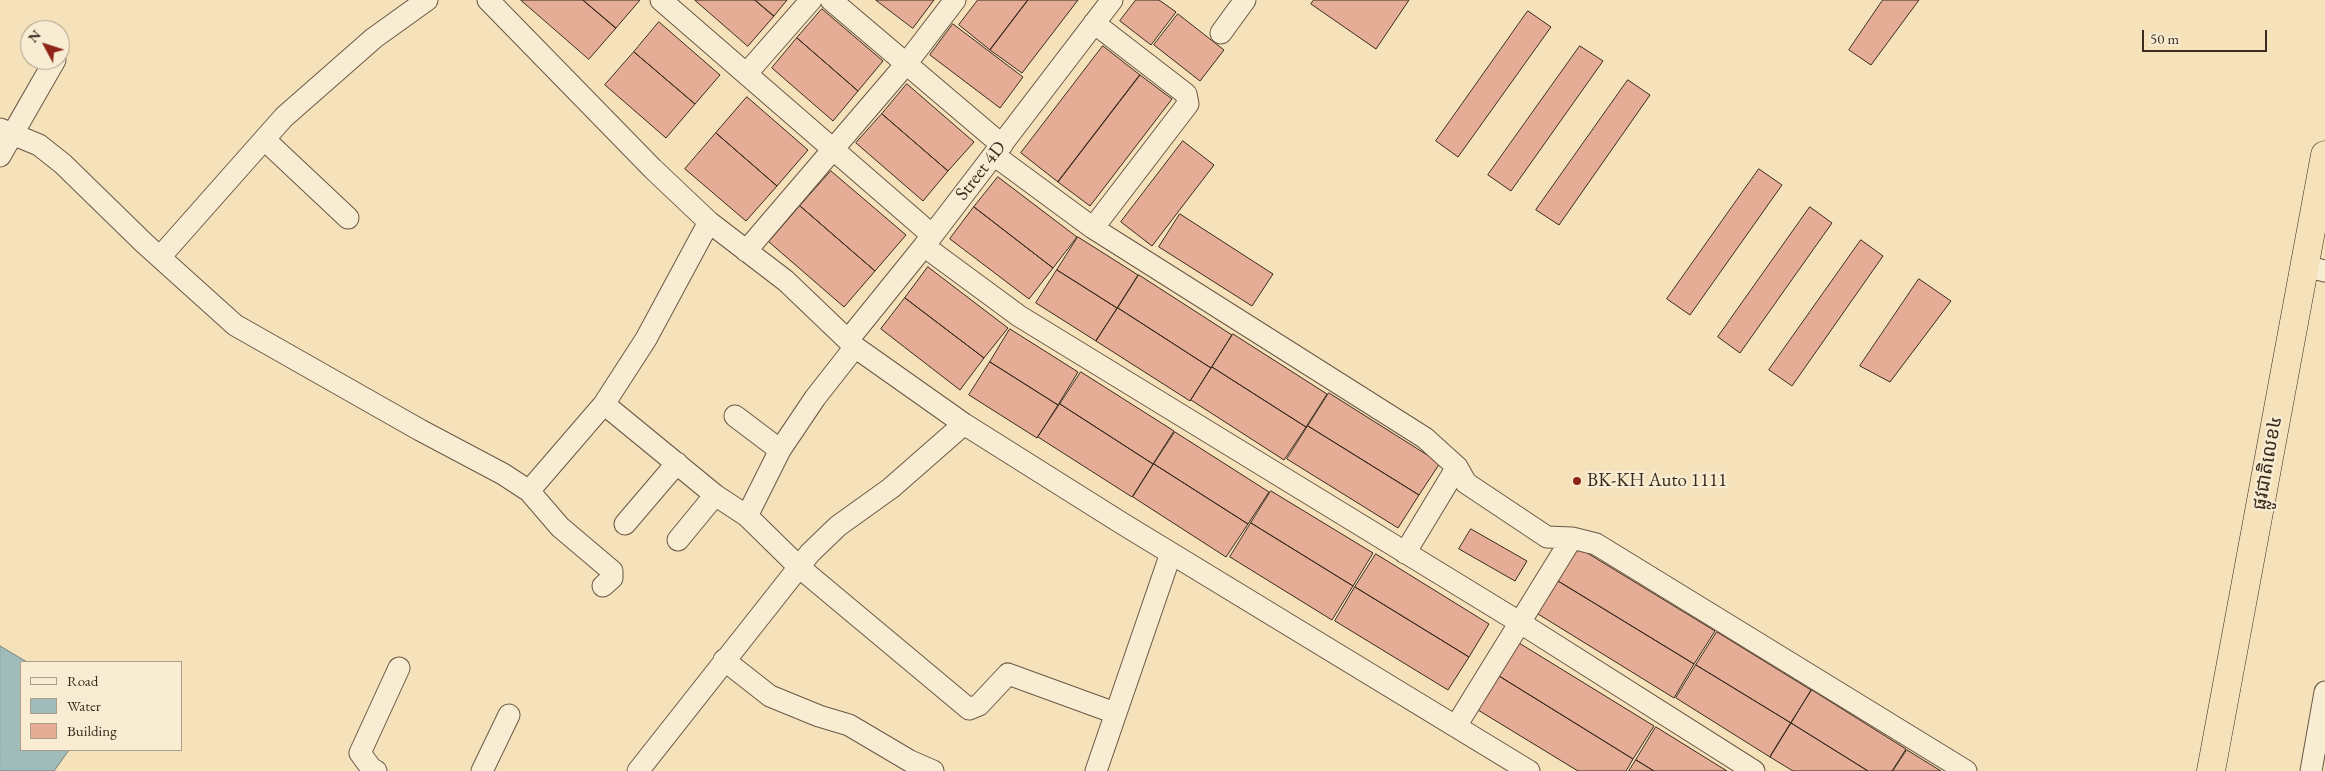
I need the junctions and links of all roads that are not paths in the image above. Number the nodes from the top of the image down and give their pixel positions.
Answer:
1 (427, 0) edge
2 (488, 0) edge
3 (662, 0) edge
4 (811, 0) edge
5 (831, 0) edge
6 (955, 0) edge
7 (1112, 0) edge
8 (1245, 0) edge
9 (1094, 23) junction
10 (1221, 33) dead end
11 (906, 64) junction
12 (48, 70) edge
13 (748, 73) junction
14 (7, 131) edge
15 (265, 140) junction
16 (834, 149) junction
17 (998, 150) junction
18 (2325, 155) edge
19 (0, 156) edge
20 (348, 218) dead end
21 (709, 222) junction
22 (1093, 228) junction
23 (928, 240) junction
24 (746, 251) junction
25 (160, 257) junction
26 (2315, 269) edge
27 (851, 344) junction
28 (604, 404) junction
29 (735, 416) dead end
30 (964, 424) junction
31 (780, 450) junction
32 (677, 463) junction
33 (1457, 467) junction
34 (529, 491) junction
35 (715, 495) junction
36 (747, 516) junction
37 (625, 524) dead end
38 (1572, 538) junction
39 (678, 540) dead end
40 (1171, 553) junction
41 (1405, 553) junction
42 (799, 567) junction
43 (603, 586) dead end
44 (1519, 622) junction
45 (724, 660) junction
46 (399, 668) dead end
47 (2325, 692) edge
48 (1116, 713) junction
49 (509, 715) dead end
50 (1456, 726) junction
51 (376, 771) edge
52 (482, 771) edge
53 (638, 771) edge
54 (933, 771) edge
55 (1096, 771) edge
56 (1529, 771) edge
57 (1754, 771) edge
58 (1966, 771) edge
59 (2211, 771) edge
60 (2311, 771) edge

1 - 15 street
2 - 21 street
3 - 13 street
4 - 13 street
5 - 11 street
6 - 11 street
7 - 9 street, Street 4D
8 - 10 street
9 - 17 street, Street 4D
9 - 22 street
11 - 16 street
11 - 17 street
12 - 14 street
13 - 16 street
14 - 19 street
14 - 25 street
15 - 20 street
15 - 25 street
16 - 23 street
16 - 24 street
17 - 22 street
17 - 23 street, Street 4D
18 - 26 highway, ផ្លូវជាតិលេខ៤
21 - 24 street
21 - 28 street
22 - 33 street
23 - 27 street, Street 4D
23 - 41 street
24 - 27 street
25 - 34 street
26 - 59 highway, ផ្លូវជាតិលេខ៤
27 - 30 street
27 - 31 street, Street 4D
28 - 32 street
28 - 34 street
29 - 31 street
30 - 40 street
30 - 42 street
31 - 36 street, Street 4D
32 - 35 street
32 - 37 street
33 - 38 street
33 - 41 street
34 - 43 street
35 - 36 street
35 - 39 street
36 - 42 street
38 - 44 street
38 - 58 street
40 - 48 street
40 - 50 street
41 - 44 street
42 - 45 street
42 - 48 street
44 - 50 street
44 - 57 street
45 - 53 street
45 - 54 street
46 - 51 street
47 - 60 street
48 - 55 street
49 - 52 street
50 - 56 street

